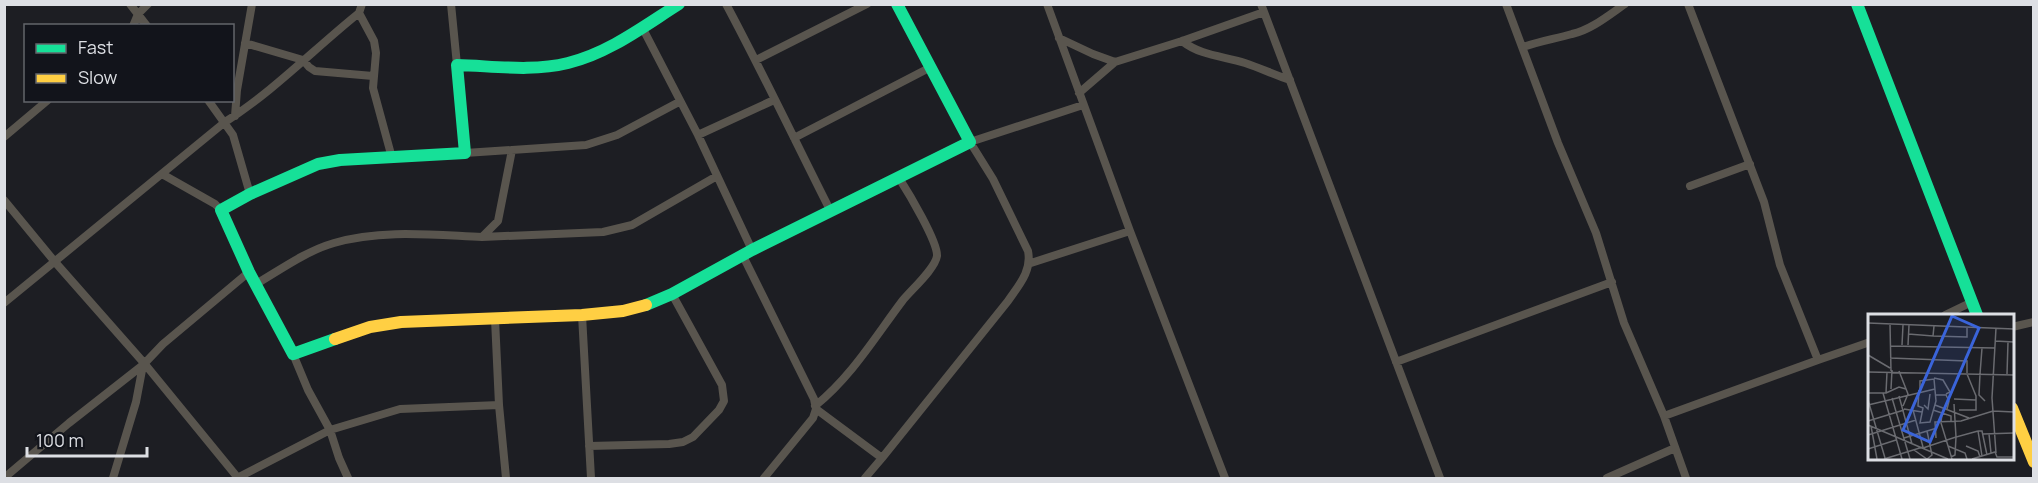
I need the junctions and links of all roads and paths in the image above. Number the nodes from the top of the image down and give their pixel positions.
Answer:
1 (130, 4) edge
2 (148, 4) edge
3 (252, 4) edge
4 (452, 4) edge
5 (679, 4) edge
6 (726, 4) edge
7 (867, 4) edge
8 (897, 4) edge
9 (1047, 4) edge
10 (1506, 4) edge
11 (1625, 4) edge
12 (1688, 4) edge
13 (1857, 4) edge
14 (1262, 8) edge
15 (361, 9) edge
16 (138, 14) junction
17 (134, 24) edge
18 (146, 24) edge
19 (642, 27) junction
20 (1059, 38) junction
21 (1182, 41) junction
22 (245, 43) junction
23 (1522, 47) junction
24 (303, 60) junction
25 (756, 60) junction
26 (1115, 62) junction
27 (457, 65) junction
28 (931, 67) junction
29 (373, 76) junction
30 (1290, 80) junction
31 (1079, 93) junction
32 (774, 100) junction
33 (46, 102) edge
34 (210, 102) edge
35 (679, 102) junction
36 (1083, 105) junction
37 (235, 116) junction
38 (225, 122) junction
39 (698, 135) junction
40 (4, 137) edge
41 (794, 138) junction
42 (970, 142) junction
43 (512, 150) junction
44 (465, 153) junction
45 (392, 158) junction
46 (1750, 164) junction
47 (162, 174) junction
48 (717, 176) junction
49 (898, 178) junction
50 (1690, 186) dead end
51 (249, 194) junction
52 (4, 200) edge
53 (221, 210) junction
54 (831, 212) junction
55 (498, 221) junction
56 (1130, 231) junction
57 (506, 236) junction
58 (482, 237) junction
59 (748, 253) junction
60 (55, 262) junction
61 (1030, 263) junction
62 (249, 272) junction
63 (1612, 282) junction
64 (256, 284) junction
65 (672, 294) junction
66 (1972, 302) junction
67 (4, 303) edge
68 (1947, 314) edge
69 (1977, 314) edge
70 (582, 315) junction
71 (495, 319) junction
72 (2034, 322) edge
73 (2014, 327) edge
74 (1868, 343) edge
75 (293, 354) junction
76 (1818, 360) junction
77 (1396, 362) junction
78 (144, 364) junction
79 (499, 405) junction
80 (816, 408) junction
81 (2014, 410) edge
82 (1664, 416) junction
83 (330, 430) junction
84 (589, 446) junction
85 (1675, 448) junction
86 (2032, 455) edge
87 (882, 458) junction
88 (4, 478) edge
89 (113, 478) edge
90 (238, 478) edge
91 (348, 478) edge
92 (506, 478) edge
93 (591, 478) edge
94 (764, 478) edge
95 (865, 478) edge
96 (1225, 478) edge
97 (1440, 478) edge
98 (1607, 478) edge
99 (1686, 478) edge

1 - 16 street
2 - 16 street
3 - 22 street
4 - 27 street
5 - 19 street
6 - 25 street
7 - 25 street
8 - 28 street
9 - 20 street
10 - 23 street
11 - 23 street
12 - 46 street
13 - 66 street
14 - 21 street
14 - 30 street
15 - 24 street
15 - 29 street
16 - 17 street
16 - 18 street
19 - 27 street
19 - 35 street
20 - 26 street
20 - 31 street
21 - 26 street
21 - 30 street
22 - 24 street
22 - 37 street
23 - 63 street
24 - 29 street
24 - 37 street
25 - 32 street
26 - 31 street
27 - 44 street
28 - 41 street
28 - 42 street
29 - 45 street
30 - 77 street
31 - 36 street
32 - 39 street
32 - 41 street
33 - 40 street
34 - 38 street
35 - 39 street
35 - 43 street
36 - 42 street
36 - 56 street
37 - 38 street
38 - 47 street
38 - 51 street
39 - 48 street
41 - 54 street
42 - 49 street
42 - 61 street
43 - 44 street
43 - 55 street
44 - 45 street
45 - 51 street
46 - 50 street
46 - 76 street
47 - 53 street
47 - 60 street
48 - 57 street
48 - 59 street
49 - 54 street
49 - 80 street
51 - 53 street
52 - 60 street
53 - 62 street
54 - 59 street
55 - 57 street
55 - 58 street
56 - 61 street
56 - 96 street
57 - 58 street
58 - 64 street
59 - 65 street
59 - 80 street
60 - 67 street
60 - 78 street
61 - 87 street
62 - 64 street
62 - 78 street
63 - 77 street
63 - 82 street
64 - 75 street
65 - 70 street
65 - 84 street
66 - 68 street
66 - 69 street
70 - 71 street
70 - 84 street
71 - 75 street
71 - 79 street
72 - 73 street
74 - 76 street
75 - 83 street
76 - 82 street
77 - 97 street
78 - 88 street
78 - 89 street
78 - 90 street
79 - 83 street
79 - 92 street
80 - 87 street
80 - 94 street
81 - 86 street
82 - 85 street
83 - 90 street
83 - 91 street
84 - 93 street
85 - 98 street
85 - 99 street
87 - 95 street

